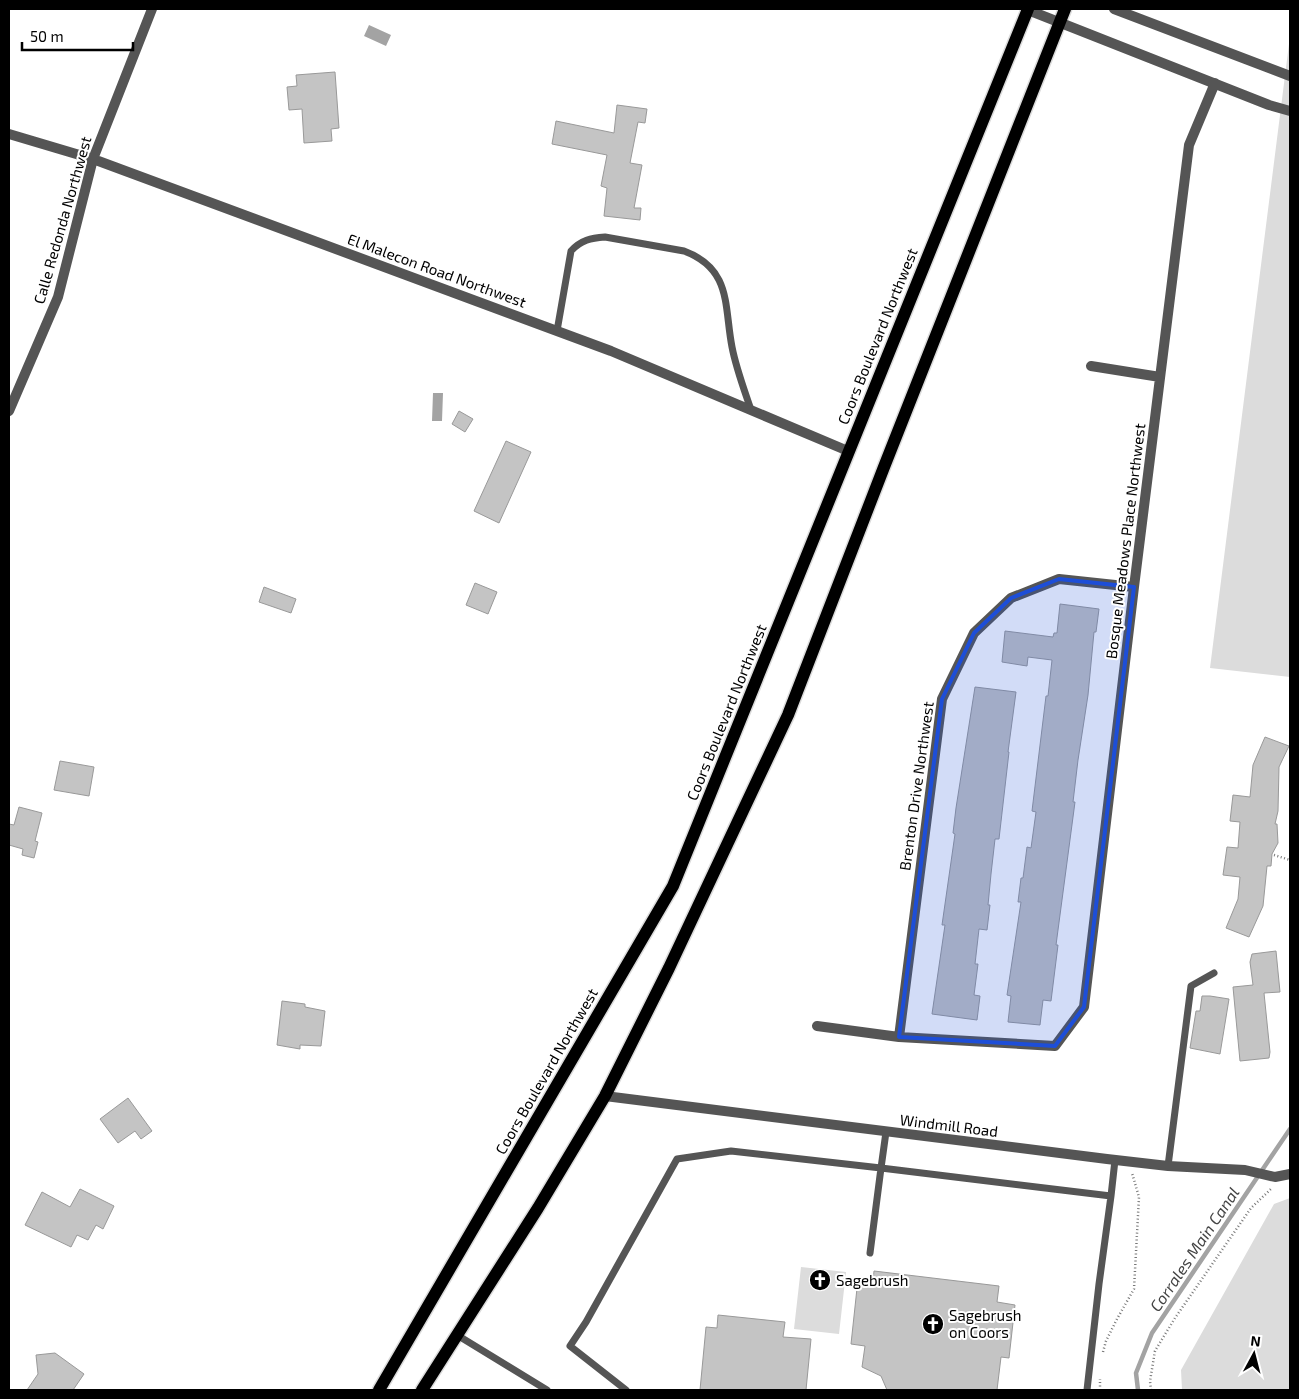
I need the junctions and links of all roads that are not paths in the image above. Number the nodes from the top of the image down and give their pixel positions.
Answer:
1 (152, 9) edge
2 (1028, 9) edge
3 (1065, 9) edge
4 (1114, 9) edge
5 (1060, 23) junction
6 (1290, 76) edge
7 (1215, 83) junction
8 (1290, 111) edge
9 (9, 134) edge
10 (93, 159) junction
11 (557, 331) junction
12 (1091, 366) dead end
13 (1160, 377) junction
14 (9, 410) edge
15 (751, 410) junction
16 (848, 451) junction
17 (1134, 588) junction
18 (1214, 973) dead end
19 (817, 1026) dead end
20 (898, 1037) junction
21 (604, 1096) junction
22 (886, 1132) junction
23 (1116, 1160) junction
24 (1168, 1166) junction
25 (881, 1168) junction
26 (1284, 1175) edge
27 (1111, 1196) junction
28 (870, 1253) dead end
29 (457, 1335) junction
30 (379, 1390) edge
31 (422, 1390) edge
32 (548, 1390) edge
33 (626, 1390) edge
34 (1087, 1390) edge

1 - 10 street, Calle Redonda Northwest
2 - 5 street
2 - 16 main road, Coors Boulevard Northwest
3 - 5 main road
4 - 6 street
5 - 7 street
5 - 21 main road
7 - 8 street
7 - 13 street, Bosque Meadows Place Northwest
9 - 10 street, El Malecon Road Northwest
10 - 11 street, El Malecon Road Northwest
10 - 14 street, Calle Redonda Northwest
11 - 15 street, El Malecon Road Northwest
11 - 15 lane
12 - 13 street
13 - 17 street, Bosque Meadows Place Northwest
15 - 16 street, El Malecon Road Northwest
16 - 30 main road, Coors Boulevard Northwest
17 - 20 street, Brenton Drive Northwest
17 - 20 street, Bosque Meadows Place Northwest
18 - 24 lane
19 - 20 street
21 - 22 street, Windmill Road
21 - 29 main road
22 - 23 street, Windmill Road
22 - 25 lane
23 - 24 street, Windmill Road
23 - 27 lane
24 - 26 street, Windmill Road
25 - 27 lane
25 - 28 lane
25 - 33 lane
27 - 34 lane
29 - 31 main road
29 - 32 lane

